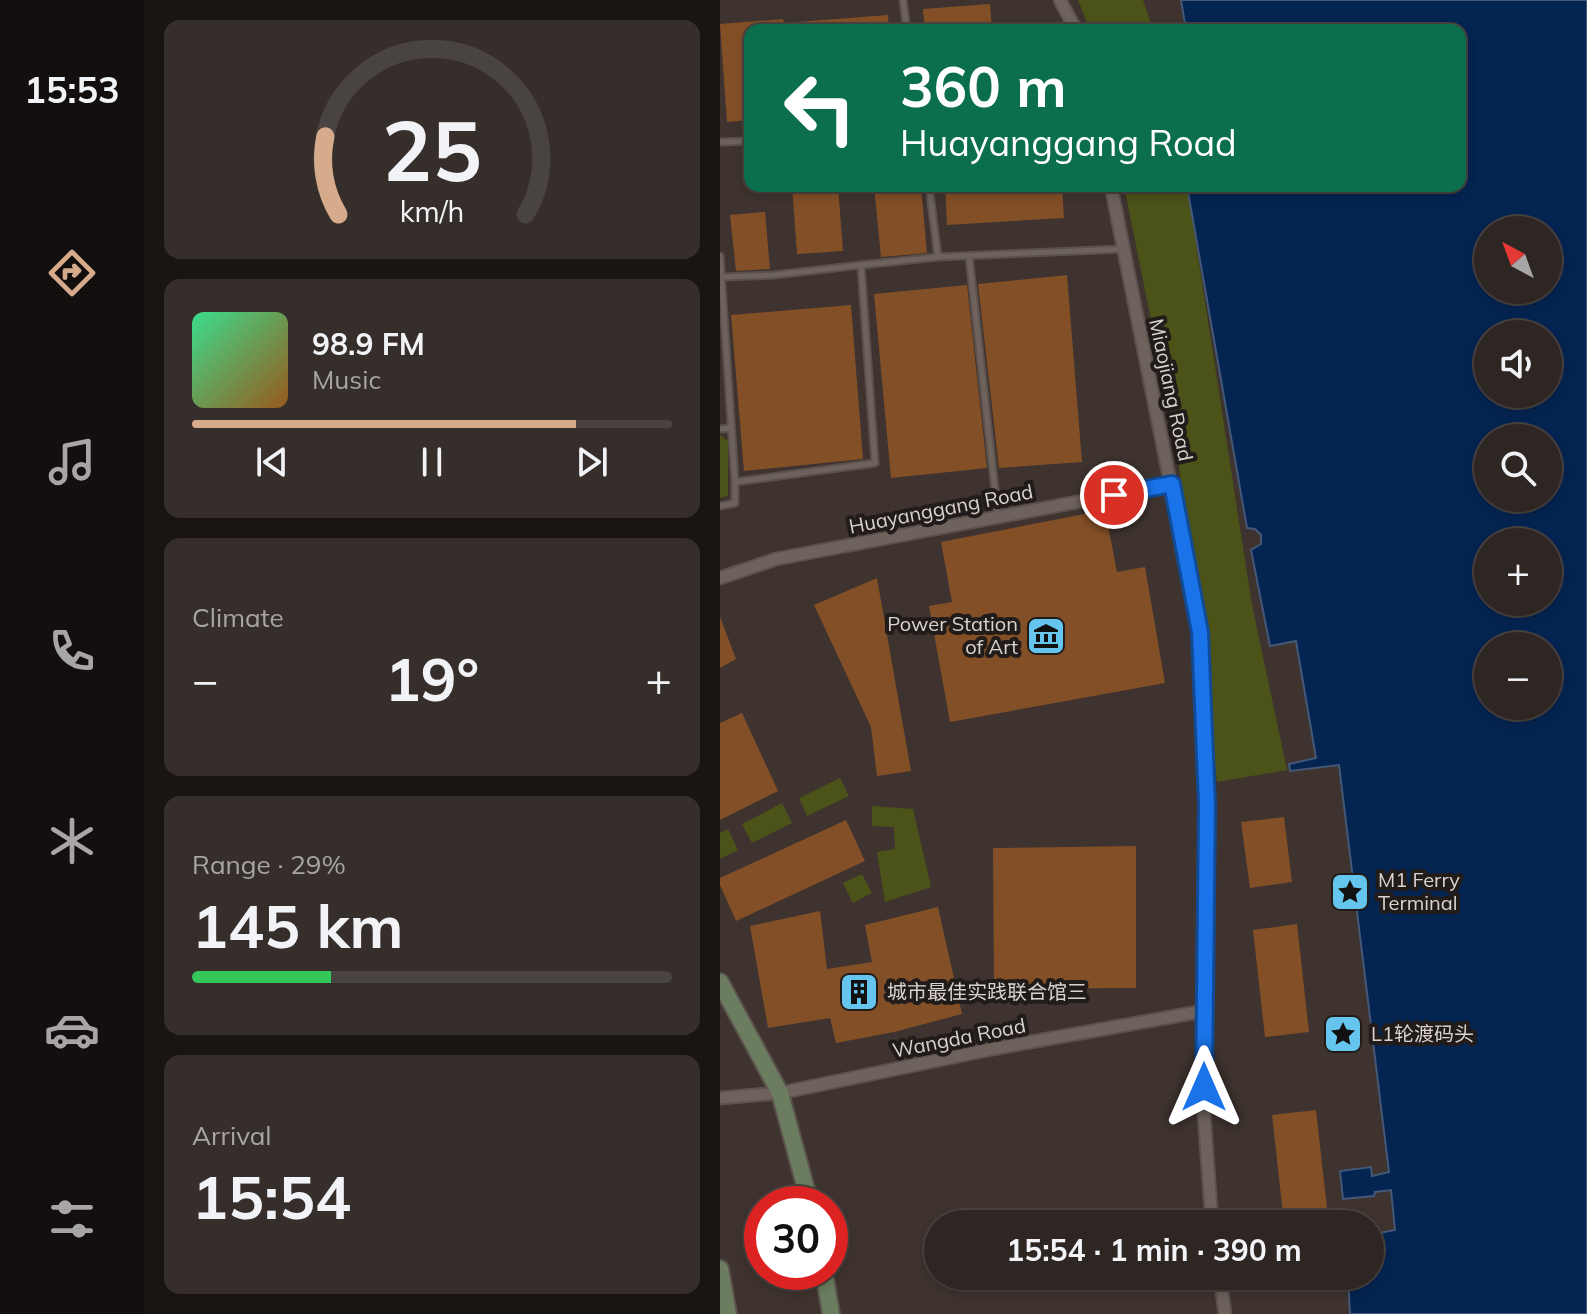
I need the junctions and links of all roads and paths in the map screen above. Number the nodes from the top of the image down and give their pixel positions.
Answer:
1 (903, 0) edge
2 (1060, 0) edge
3 (906, 24) edge
4 (1073, 24) edge
5 (744, 141) edge
6 (720, 142) edge
7 (930, 192) edge
8 (1112, 192) edge
9 (1124, 249) junction
10 (720, 256) edge
11 (969, 256) junction
12 (938, 257) junction
13 (861, 265) junction
14 (722, 277) junction
15 (731, 428) junction
16 (720, 429) edge
17 (735, 482) junction
18 (1172, 484) junction
19 (720, 506) edge
20 (998, 517) junction
21 (720, 578) edge
22 (720, 982) edge
23 (1204, 1011) junction
24 (780, 1093) junction
25 (720, 1098) edge
26 (805, 1186) edge
27 (1211, 1210) edge
28 (720, 1269) edge
29 (827, 1290) edge
30 (1222, 1290) edge
31 (728, 1314) edge
32 (831, 1314) edge
33 (1225, 1314) edge

1 - 3 lane
2 - 4 street
5 - 6 lane
7 - 12 lane
8 - 9 street, Miaojiang Road
9 - 11 lane
9 - 18 street, Miaojiang Road
10 - 14 lane
11 - 12 lane
11 - 20 lane
12 - 13 lane
13 - 14 lane
13 - 17 lane
14 - 15 lane
15 - 16 lane
15 - 17 lane
17 - 19 lane
18 - 20 street, Huayanggang Road
18 - 23 street, Miaojiang Road
20 - 21 street, Huayanggang Road
22 - 24 main road
23 - 24 street, Wangda Road
23 - 27 street, Miaojiang Road
24 - 25 street, Wangda Road
24 - 26 main road
28 - 31 main road
29 - 32 main road
30 - 33 street

